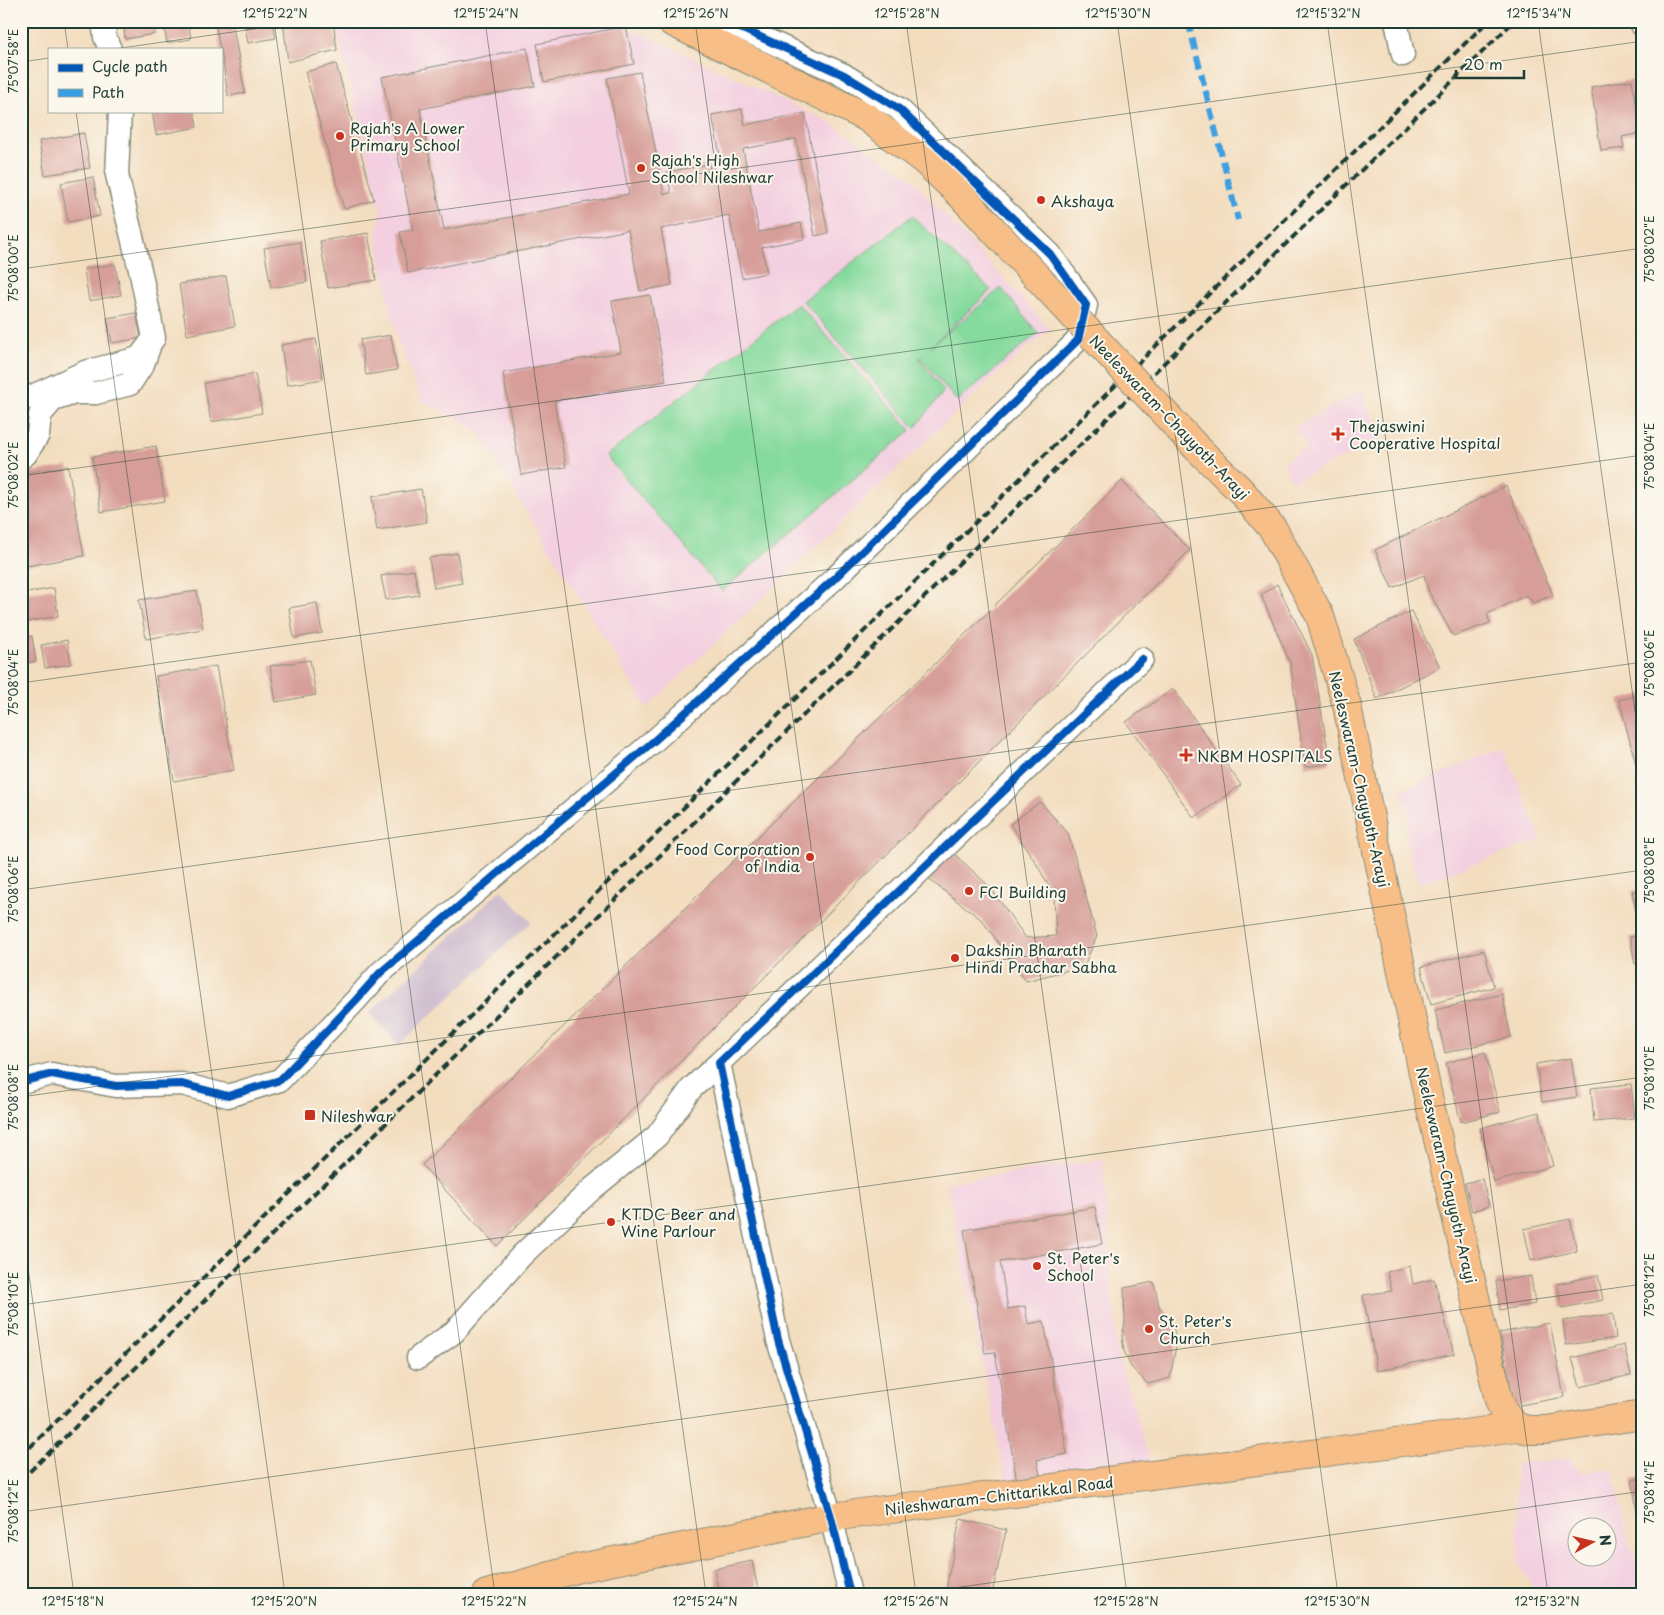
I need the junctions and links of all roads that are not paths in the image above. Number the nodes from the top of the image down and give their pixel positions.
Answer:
1 (103, 21) edge
2 (670, 21) edge
3 (725, 21) edge
4 (1396, 21) edge
5 (1640, 21) edge
6 (1643, 26) edge
7 (110, 48) edge
8 (1402, 55) dead end
9 (120, 112) edge
10 (150, 344) junction
11 (21, 396) edge
12 (21, 458) edge
13 (1142, 659) dead end
14 (719, 1063) junction
15 (21, 1082) edge
16 (418, 1358) dead end
17 (1643, 1415) edge
18 (1516, 1427) junction
19 (831, 1517) junction
20 (487, 1594) edge
21 (850, 1594) edge

1 - 7 street
2 - 18 main road, Neeleswaram-Chayyoth-Arayi, bridge
3 - 15 street
4 - 8 street
5 - 6 street
9 - 10 street
10 - 11 street
10 - 12 street
13 - 14 street
14 - 16 street
14 - 19 street
17 - 18 main road, Nileshwaram-Chittarikkal Road
18 - 19 main road, Nileshwaram-Chittarikkal Road
19 - 20 main road, Nileshwaram-Chittarikkal Road
19 - 21 street

